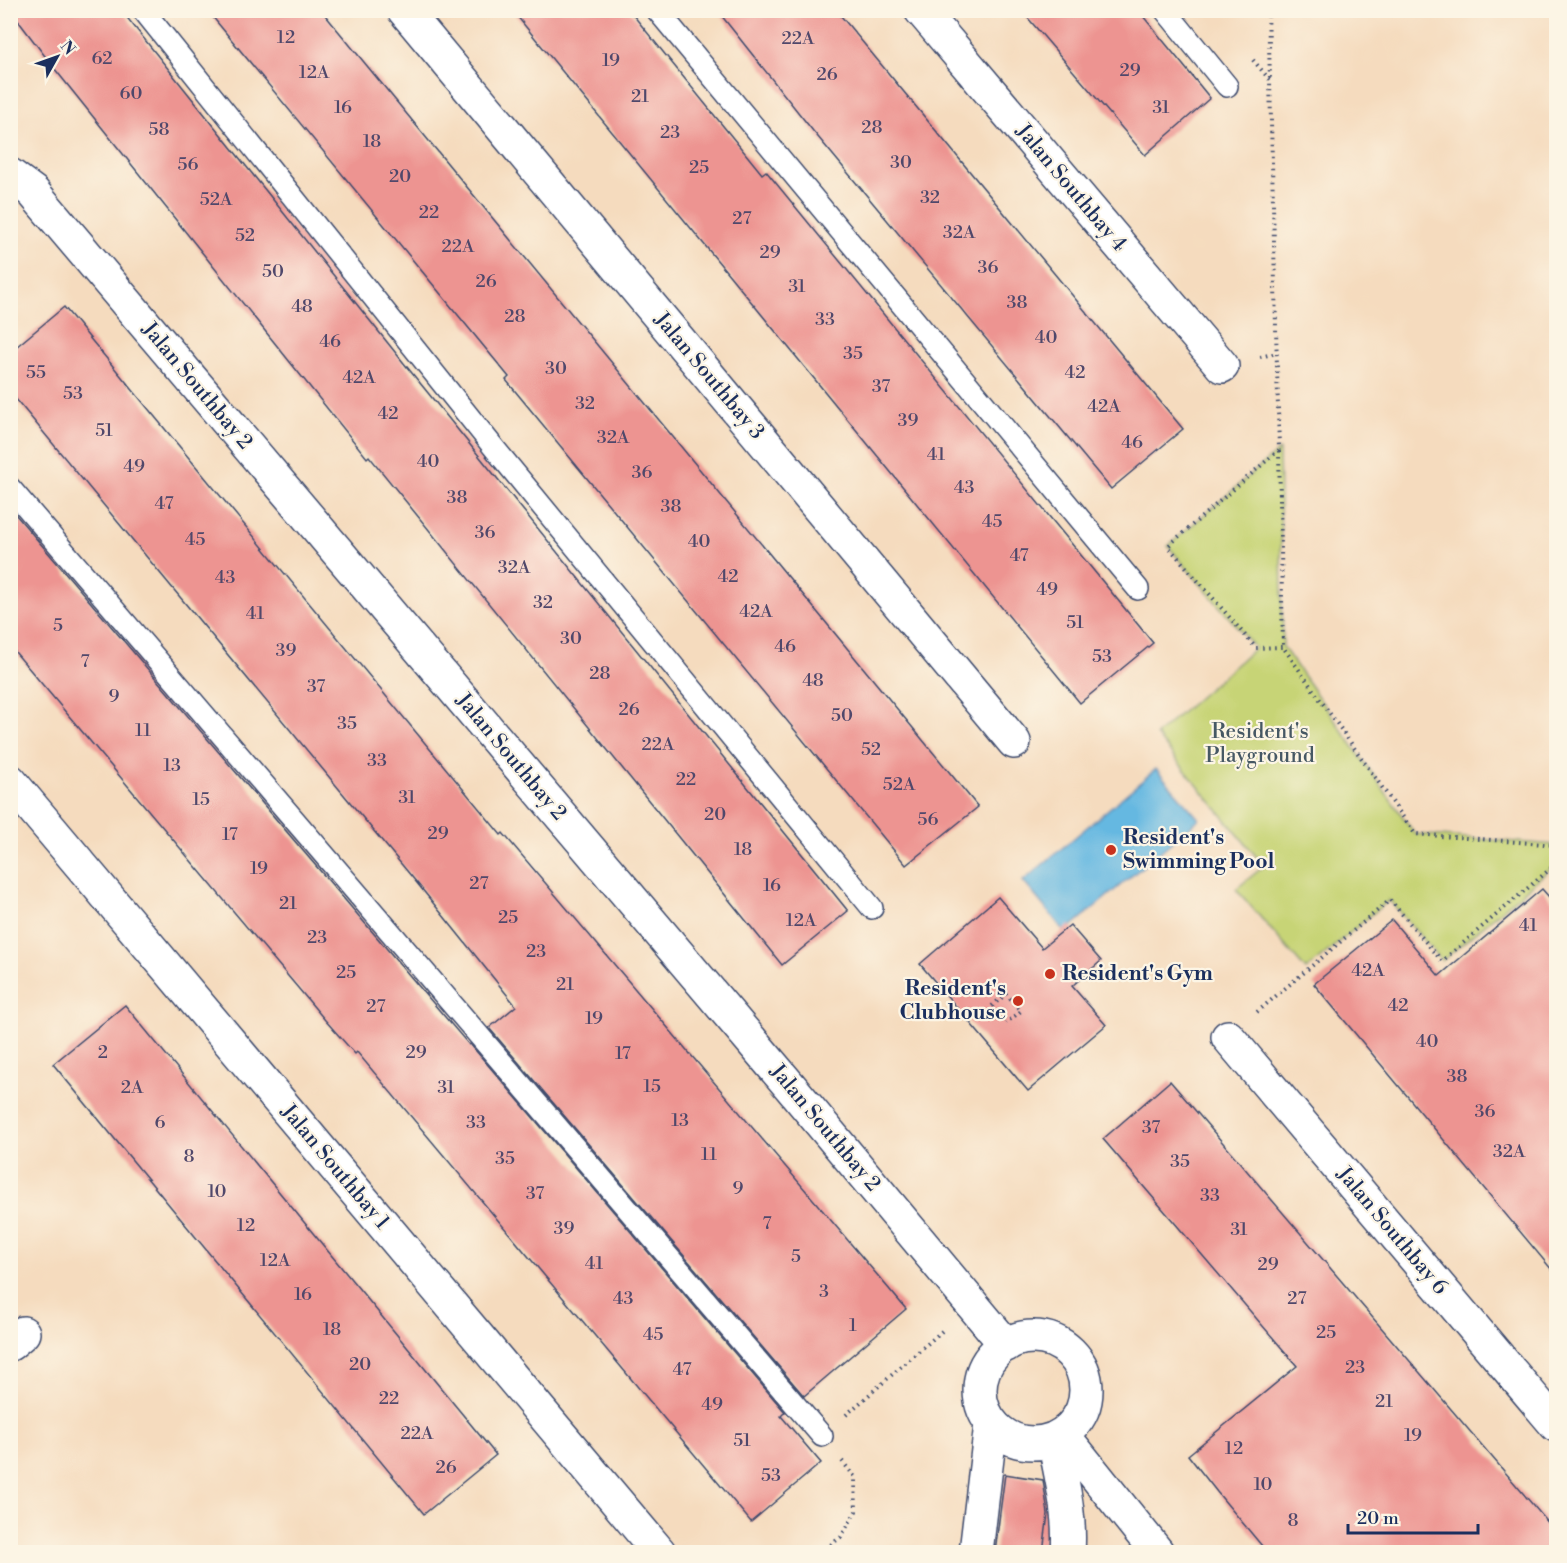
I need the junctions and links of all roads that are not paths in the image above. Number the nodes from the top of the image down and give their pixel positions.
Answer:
1 (143, 10) edge
2 (404, 10) edge
3 (657, 10) edge
4 (921, 10) edge
5 (1165, 10) edge
6 (1227, 86) dead end
7 (10, 175) edge
8 (1222, 366) dead end
9 (10, 488) edge
10 (1138, 589) dead end
11 (1014, 742) dead end
12 (10, 781) edge
13 (873, 908) dead end
14 (1228, 1037) road end
15 (1006, 1345) junction
16 (991, 1424) junction
17 (1557, 1425) edge
18 (822, 1436) road end
19 (1058, 1437) junction
20 (659, 1552) edge
21 (976, 1552) edge
22 (1068, 1552) edge
23 (1157, 1552) edge

1 - 13 lane
2 - 11 street, Jalan Southbay 3
3 - 10 lane
4 - 8 street, Jalan Southbay 4
5 - 6 lane
7 - 15 street, Jalan Southbay 2
9 - 18 lane
12 - 20 street, Jalan Southbay 1
14 - 17 street, Jalan Southbay 6
15 - 16 street
15 - 19 street
16 - 19 street
16 - 21 street
19 - 22 street
19 - 23 street

